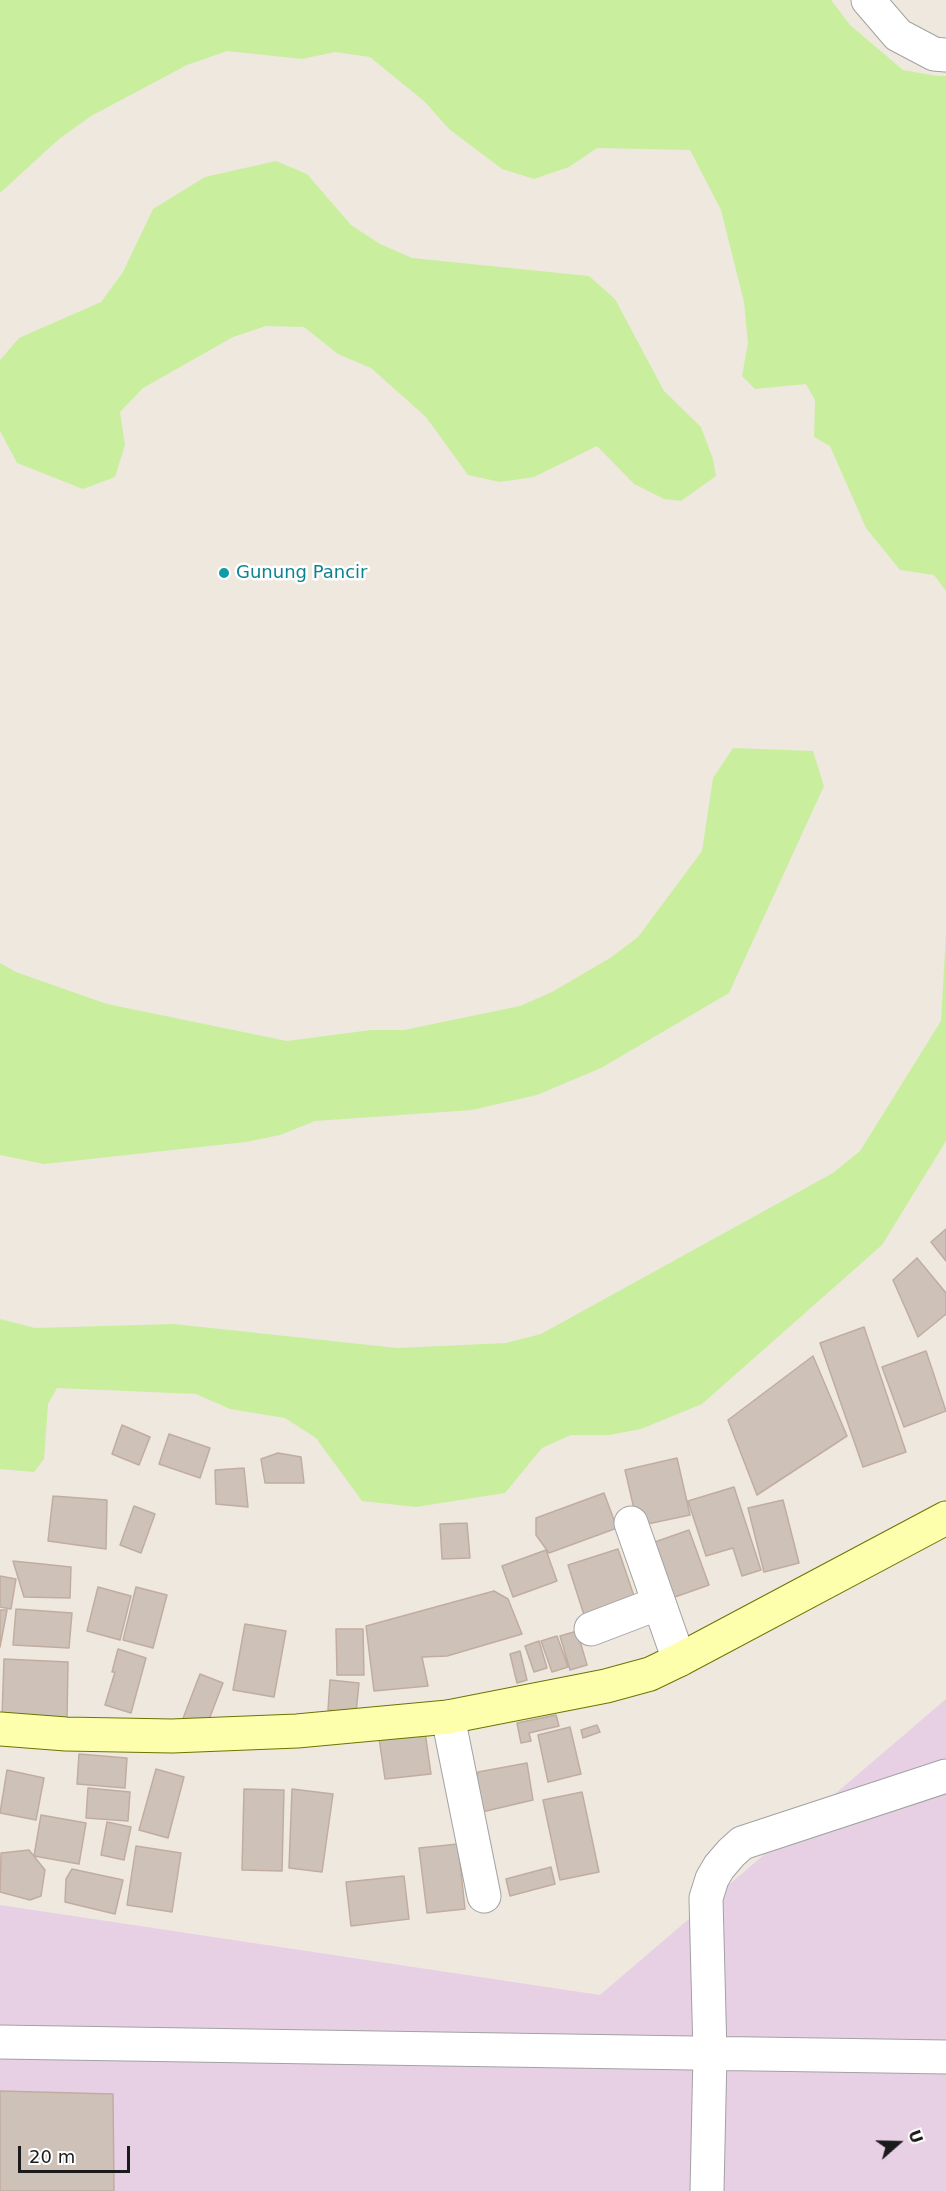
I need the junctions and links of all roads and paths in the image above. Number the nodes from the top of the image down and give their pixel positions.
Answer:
1 (868, 0) edge
2 (946, 55) edge
3 (946, 1518) edge
4 (630, 1523) dead end
5 (659, 1604) junction
6 (591, 1629) dead end
7 (679, 1660) junction
8 (448, 1717) junction
9 (0, 1729) edge
10 (946, 1776) edge
11 (484, 1896) dead end
12 (0, 2042) edge
13 (710, 2054) junction
14 (946, 2057) edge
15 (707, 2191) edge

1 - 2 street
3 - 7 street
4 - 5 street
5 - 6 street
5 - 7 street
7 - 8 street
8 - 9 street
8 - 11 street
10 - 13 street
12 - 13 street
13 - 14 street
13 - 15 street

